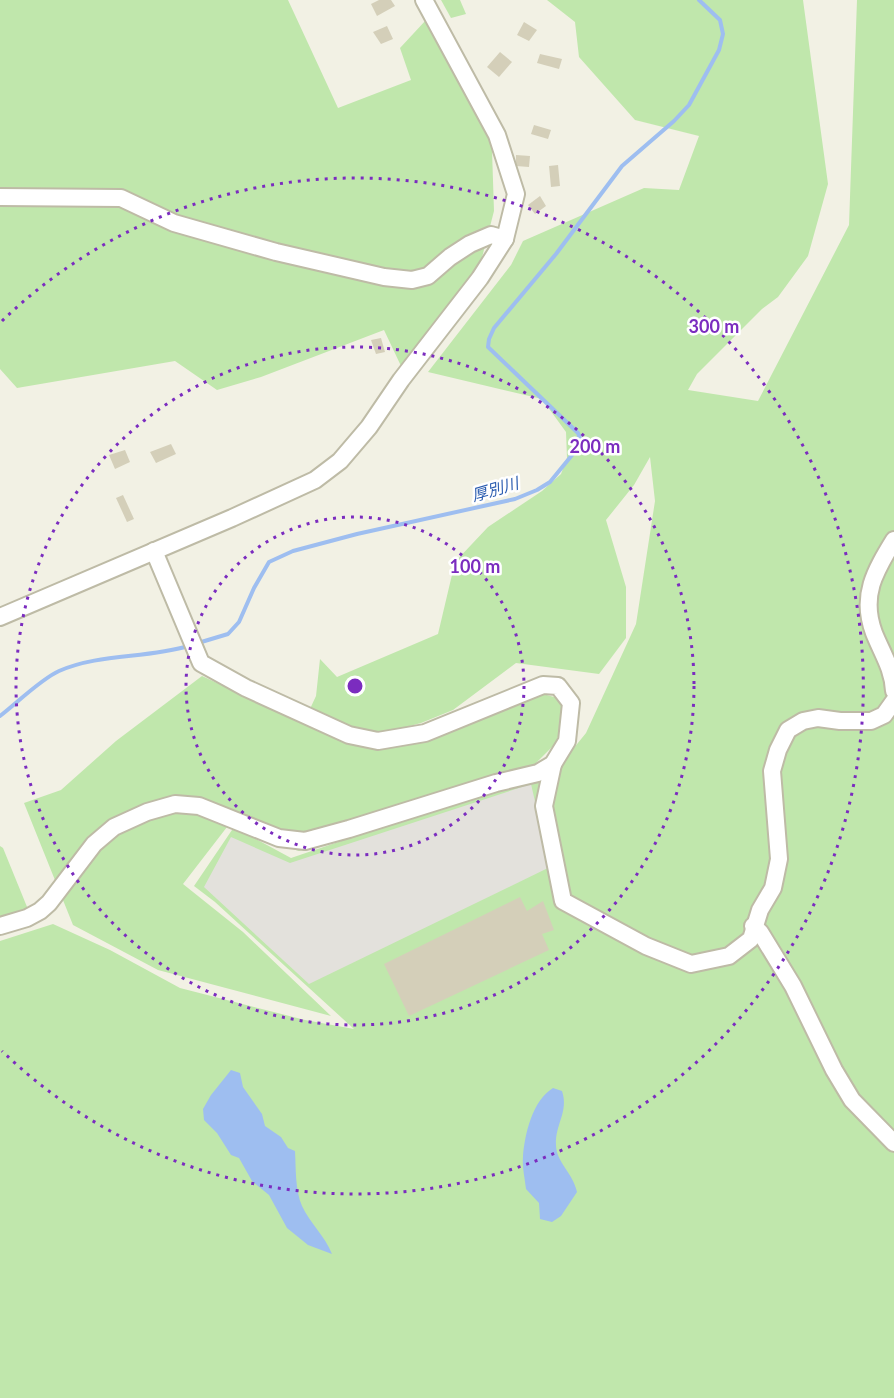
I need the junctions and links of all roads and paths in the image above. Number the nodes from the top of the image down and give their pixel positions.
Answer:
1 (424, 0) edge
2 (0, 197) edge
3 (505, 239) junction
4 (894, 540) edge
5 (154, 551) junction
6 (0, 617) edge
7 (894, 691) edge
8 (894, 701) edge
9 (553, 764) junction
10 (0, 926) edge
11 (753, 926) junction
12 (894, 1143) edge

1 - 3 street
2 - 3 street
3 - 5 street
4 - 7 street
5 - 6 street
5 - 9 street
8 - 11 street
9 - 10 street
9 - 11 street
11 - 12 street

